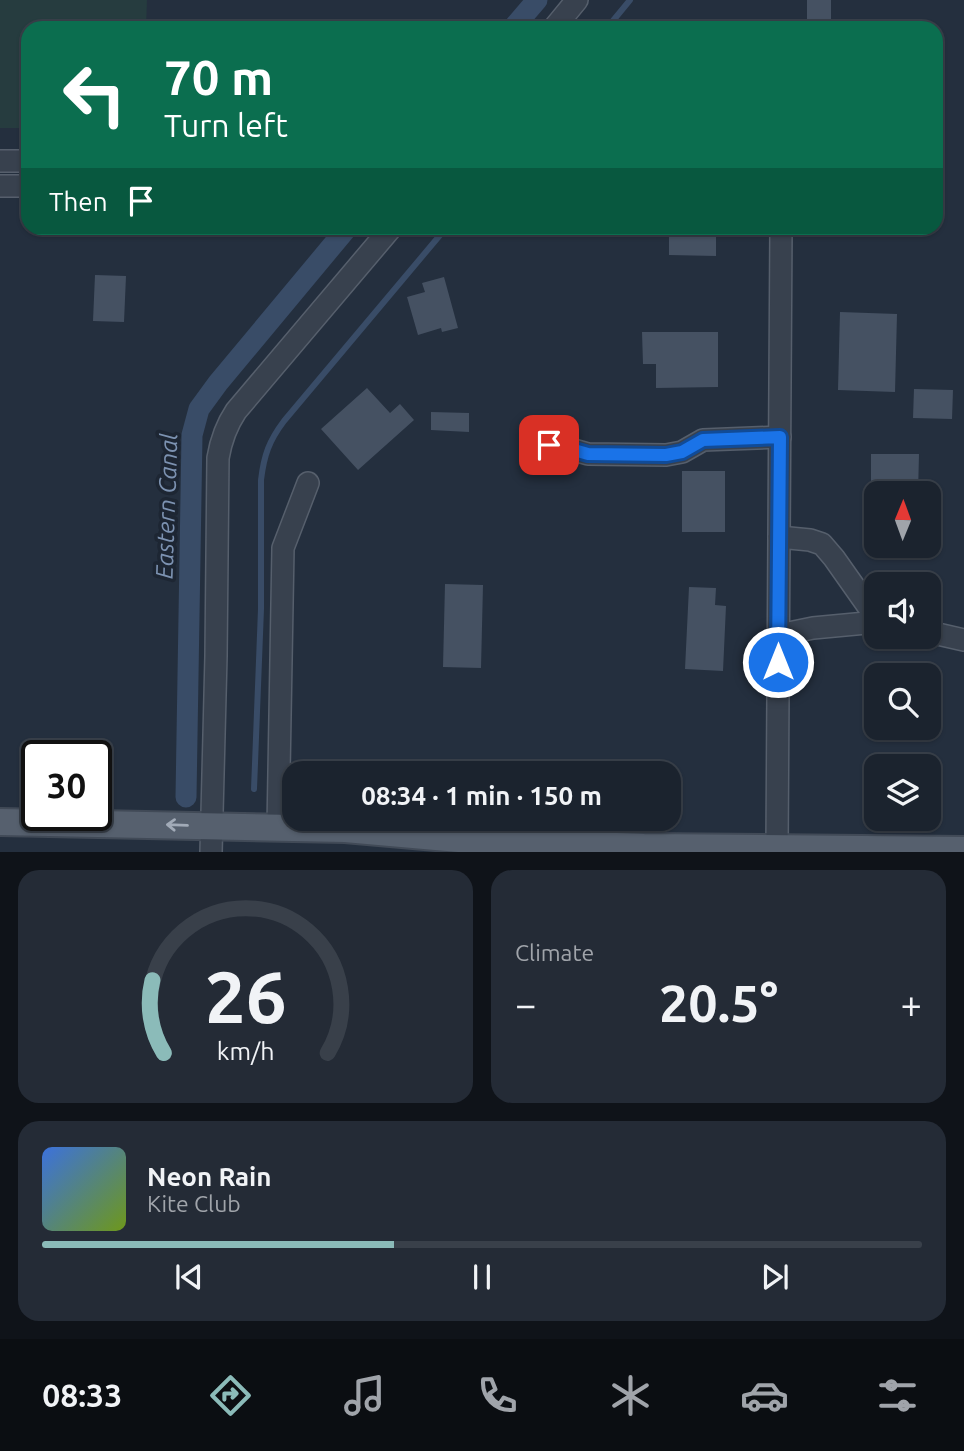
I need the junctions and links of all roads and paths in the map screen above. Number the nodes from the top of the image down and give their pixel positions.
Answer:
1 (577, 0) edge
2 (560, 21) edge
3 (0, 161) edge
4 (21, 161) edge
5 (0, 186) edge
6 (21, 186) edge
7 (384, 235) edge
8 (781, 235) edge
9 (780, 437) junction
10 (531, 455) dead end
11 (308, 483) dead end
12 (779, 537) junction
13 (864, 602) edge
14 (864, 622) edge
15 (779, 635) junction
16 (941, 635) edge
17 (964, 640) edge
18 (0, 822) edge
19 (278, 828) junction
20 (211, 839) edge
21 (777, 848) junction
22 (684, 850) edge
23 (964, 850) edge

1 - 2 street
3 - 4 street
5 - 6 street
7 - 20 street
8 - 9 street
9 - 10 street
9 - 12 street
11 - 19 street
12 - 13 street
12 - 15 street
14 - 15 street
15 - 21 street
16 - 17 street
20 -> 18 main road
19 - 20 main road
19 - 22 main road
21 - 22 main road
21 - 23 main road

